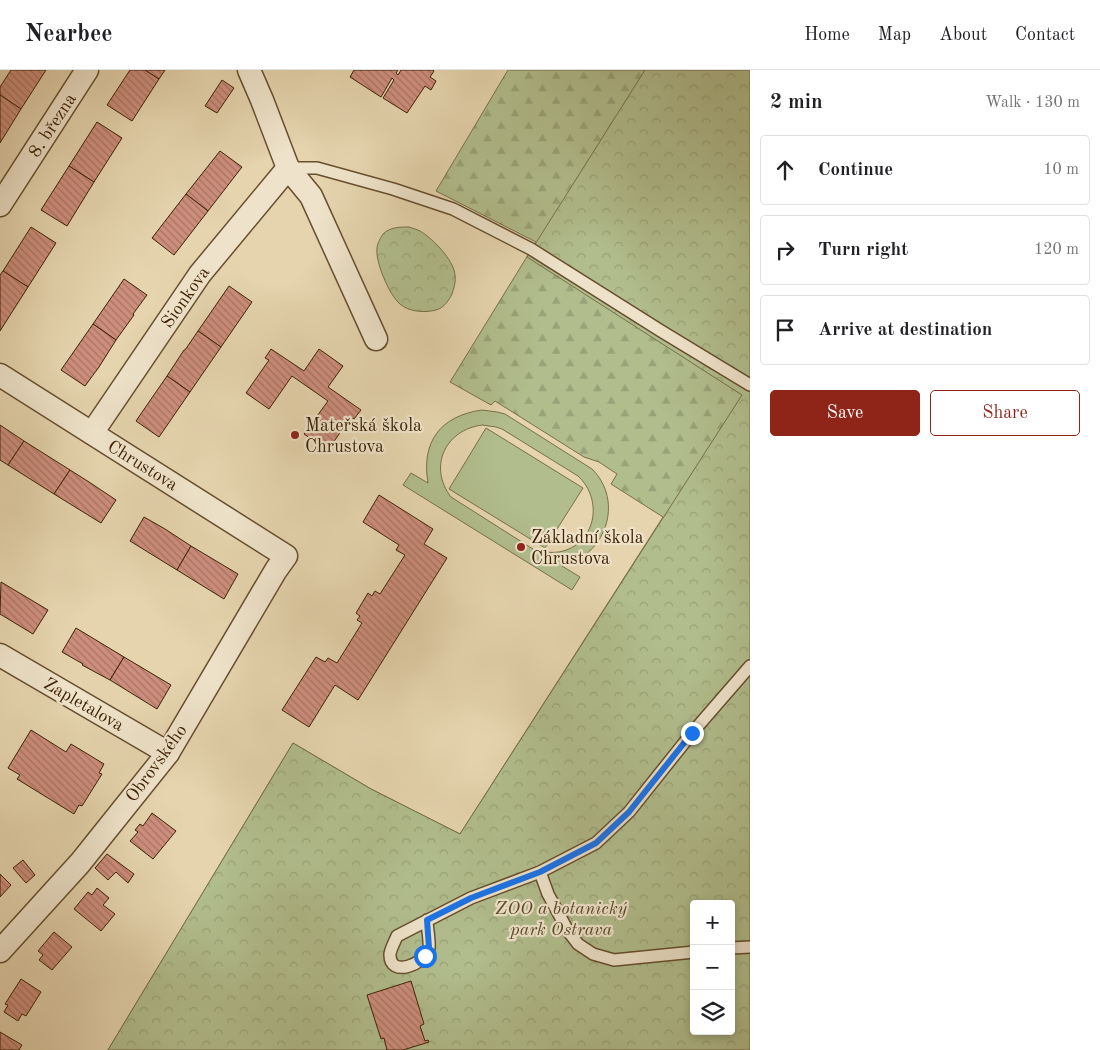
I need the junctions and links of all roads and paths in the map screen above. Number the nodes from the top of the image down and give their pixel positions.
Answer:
1 (87, 70) edge
2 (249, 70) edge
3 (288, 168) junction
4 (0, 205) edge
5 (376, 338) dead end
6 (0, 375) edge
7 (750, 385) edge
8 (92, 433) junction
9 (286, 556) joint
10 (0, 655) edge
11 (750, 666) edge
12 (168, 753) junction
13 (540, 872) junction
14 (427, 920) dead end
15 (750, 947) edge
16 (735, 948) edge
17 (0, 951) edge
18 (690, 952) edge

1 - 4 street, 8. března
2 - 3 street
3 - 5 street
3 - 7 lane
3 - 8 street, Sionkova
6 - 8 street, Chrustova
8 - 9 street, Chrustova
9 - 12 street, Obrovského
10 - 12 street, Zapletalova
11 - 13 lane
12 - 17 street, Obrovského
13 - 14 lane
13 - 18 lane
15 - 16 lane

